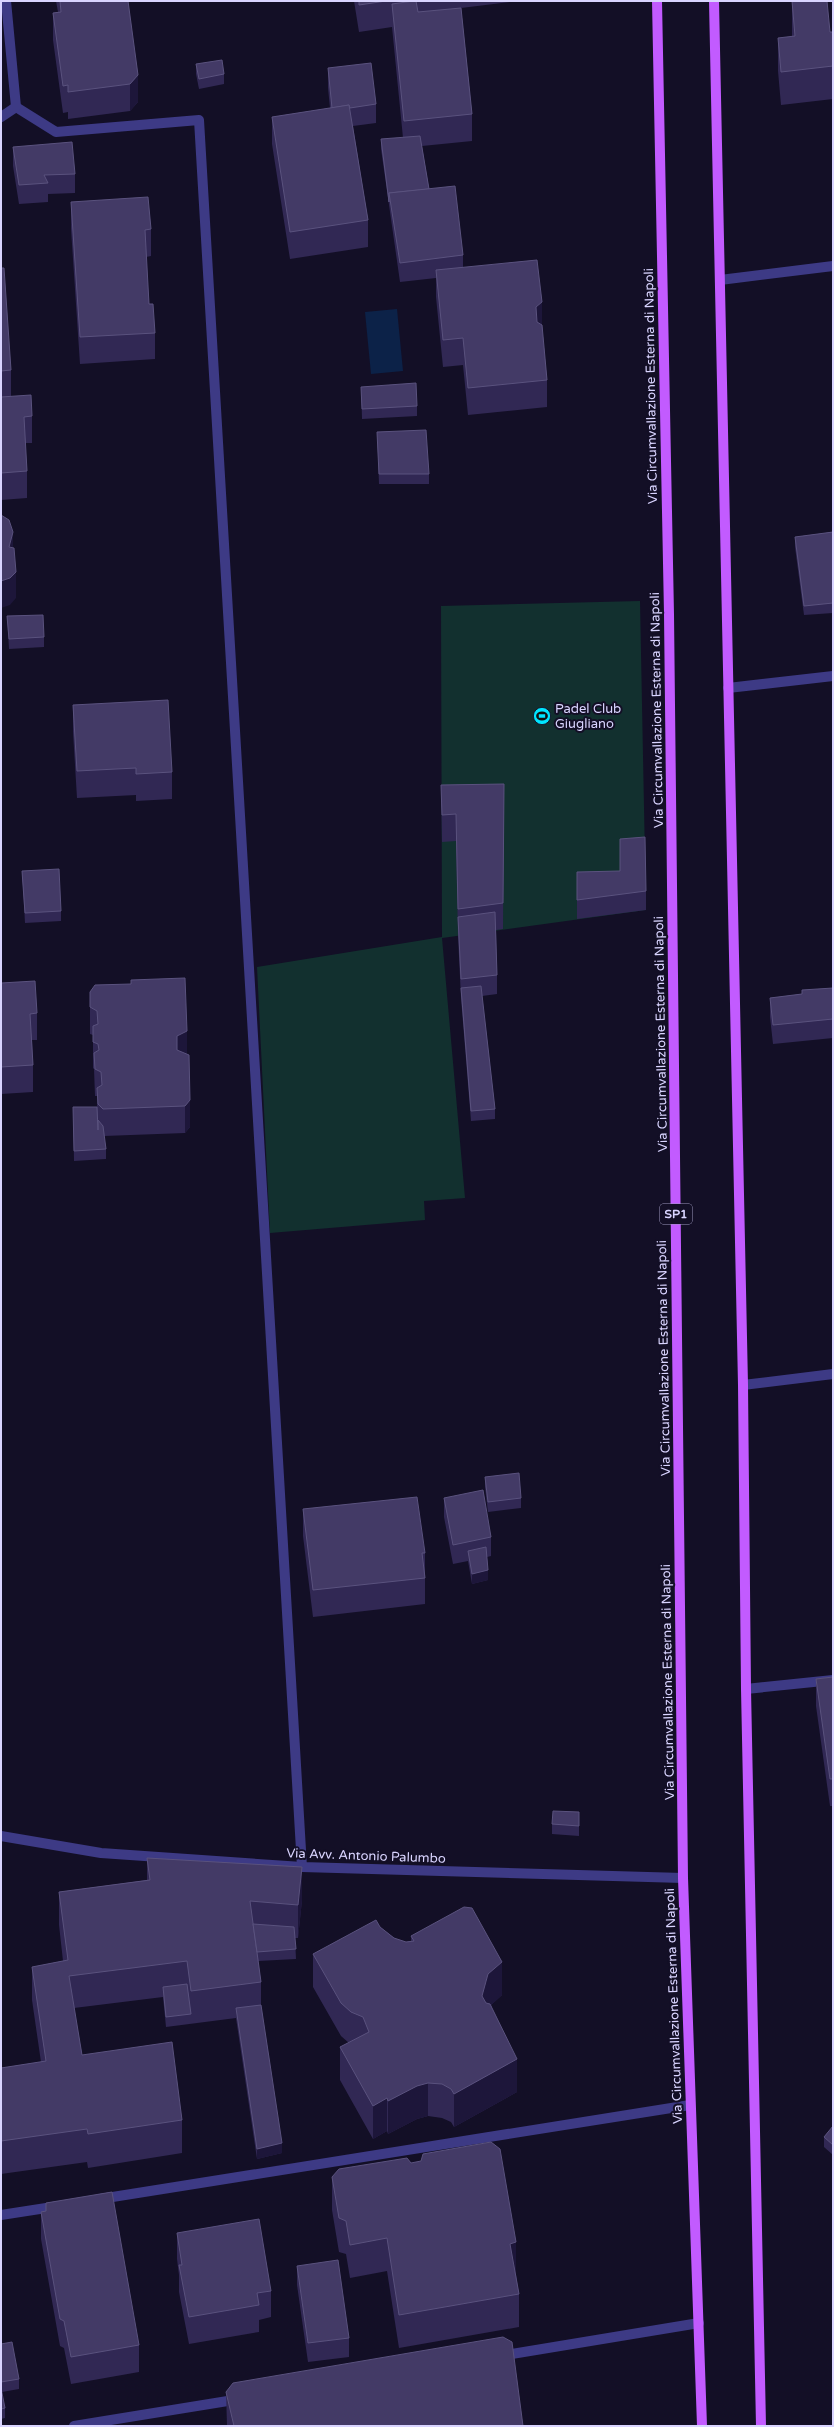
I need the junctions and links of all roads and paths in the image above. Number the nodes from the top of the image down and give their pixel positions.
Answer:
1 (6, 1) edge
2 (657, 1) edge
3 (714, 1) edge
4 (16, 107) junction
5 (1, 117) edge
6 (833, 266) edge
7 (720, 280) junction
8 (833, 676) edge
9 (728, 688) junction
10 (833, 1374) edge
11 (743, 1385) junction
12 (833, 1680) edge
13 (746, 1689) junction
14 (1, 1836) edge
15 (302, 1868) junction
16 (683, 1878) junction
17 (690, 2105) junction
18 (87, 2201) edge
19 (72, 2204) edge
20 (1, 2215) edge
21 (699, 2323) junction
22 (488, 2358) edge
23 (254, 2396) edge
24 (74, 2426) edge
25 (702, 2426) edge
26 (760, 2426) edge

1 - 4 street
2 - 16 main road, Via Circumvallazione Esterna di Napoli / SP1
3 - 7 main road
4 - 5 street
4 - 15 street
6 - 7 street
7 - 9 main road
8 - 9 street
9 - 11 main road
10 - 11 street
11 - 13 main road
12 - 13 street
13 - 26 main road
14 - 15 street, Via Avv. Antonio Palumbo
15 - 16 street, Via Avv. Antonio Palumbo
16 - 17 main road, Via Circumvallazione Esterna di Napoli / SP1
17 - 18 street
17 - 21 main road, Via Circumvallazione Esterna di Napoli / SP1
19 - 20 street
21 - 22 street
21 - 25 main road, Via Circumvallazione Esterna di Napoli / SP1
23 - 24 street

